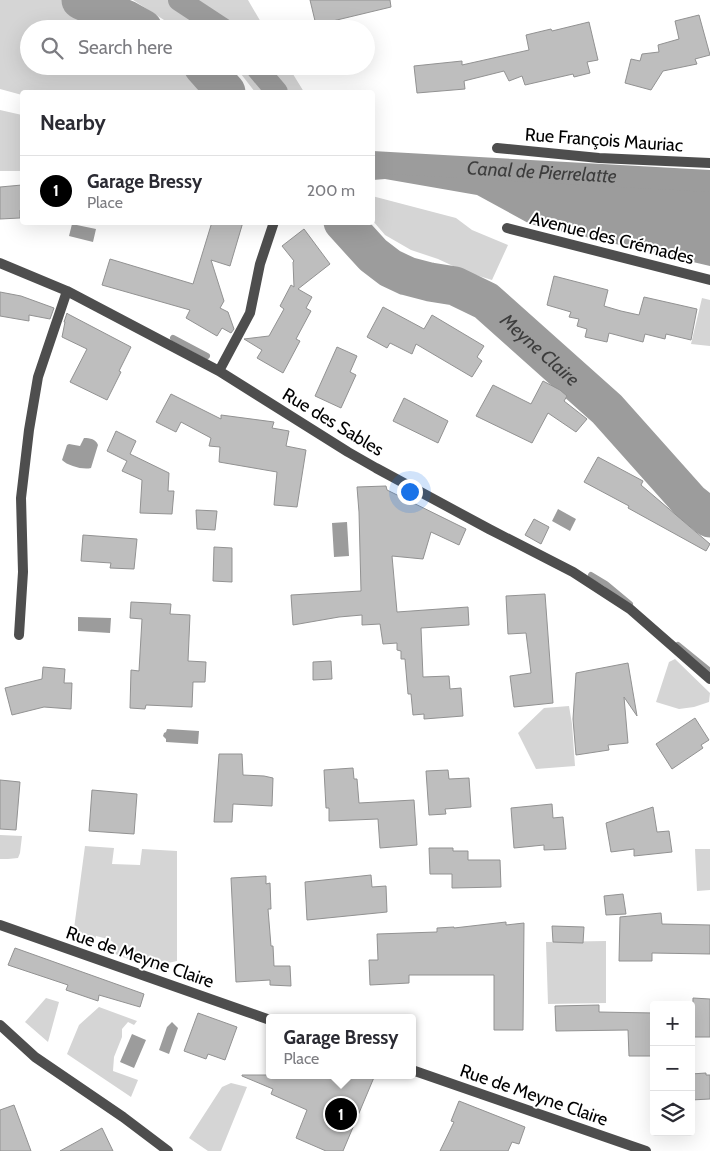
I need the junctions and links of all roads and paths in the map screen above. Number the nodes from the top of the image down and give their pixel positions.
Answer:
1 (497, 148) dead end
2 (710, 163) edge
3 (273, 225) edge
4 (507, 228) dead end
5 (0, 263) edge
6 (710, 280) edge
7 (67, 291) junction
8 (219, 371) junction
9 (18, 636) dead end
10 (710, 679) edge
11 (0, 926) edge
12 (266, 1019) edge
13 (0, 1025) edge
14 (416, 1071) edge
15 (168, 1151) edge
16 (646, 1151) edge

1 - 2 street, Rue François Mauriac
3 - 8 street
4 - 6 street, Avenue des Crémades
5 - 7 street, Rue des Sables
7 - 8 street, Rue des Sables
7 - 9 street
8 - 10 street, Rue des Sables
11 - 12 street, Rue de Meyne Claire
13 - 15 street
14 - 16 street, Rue de Meyne Claire

